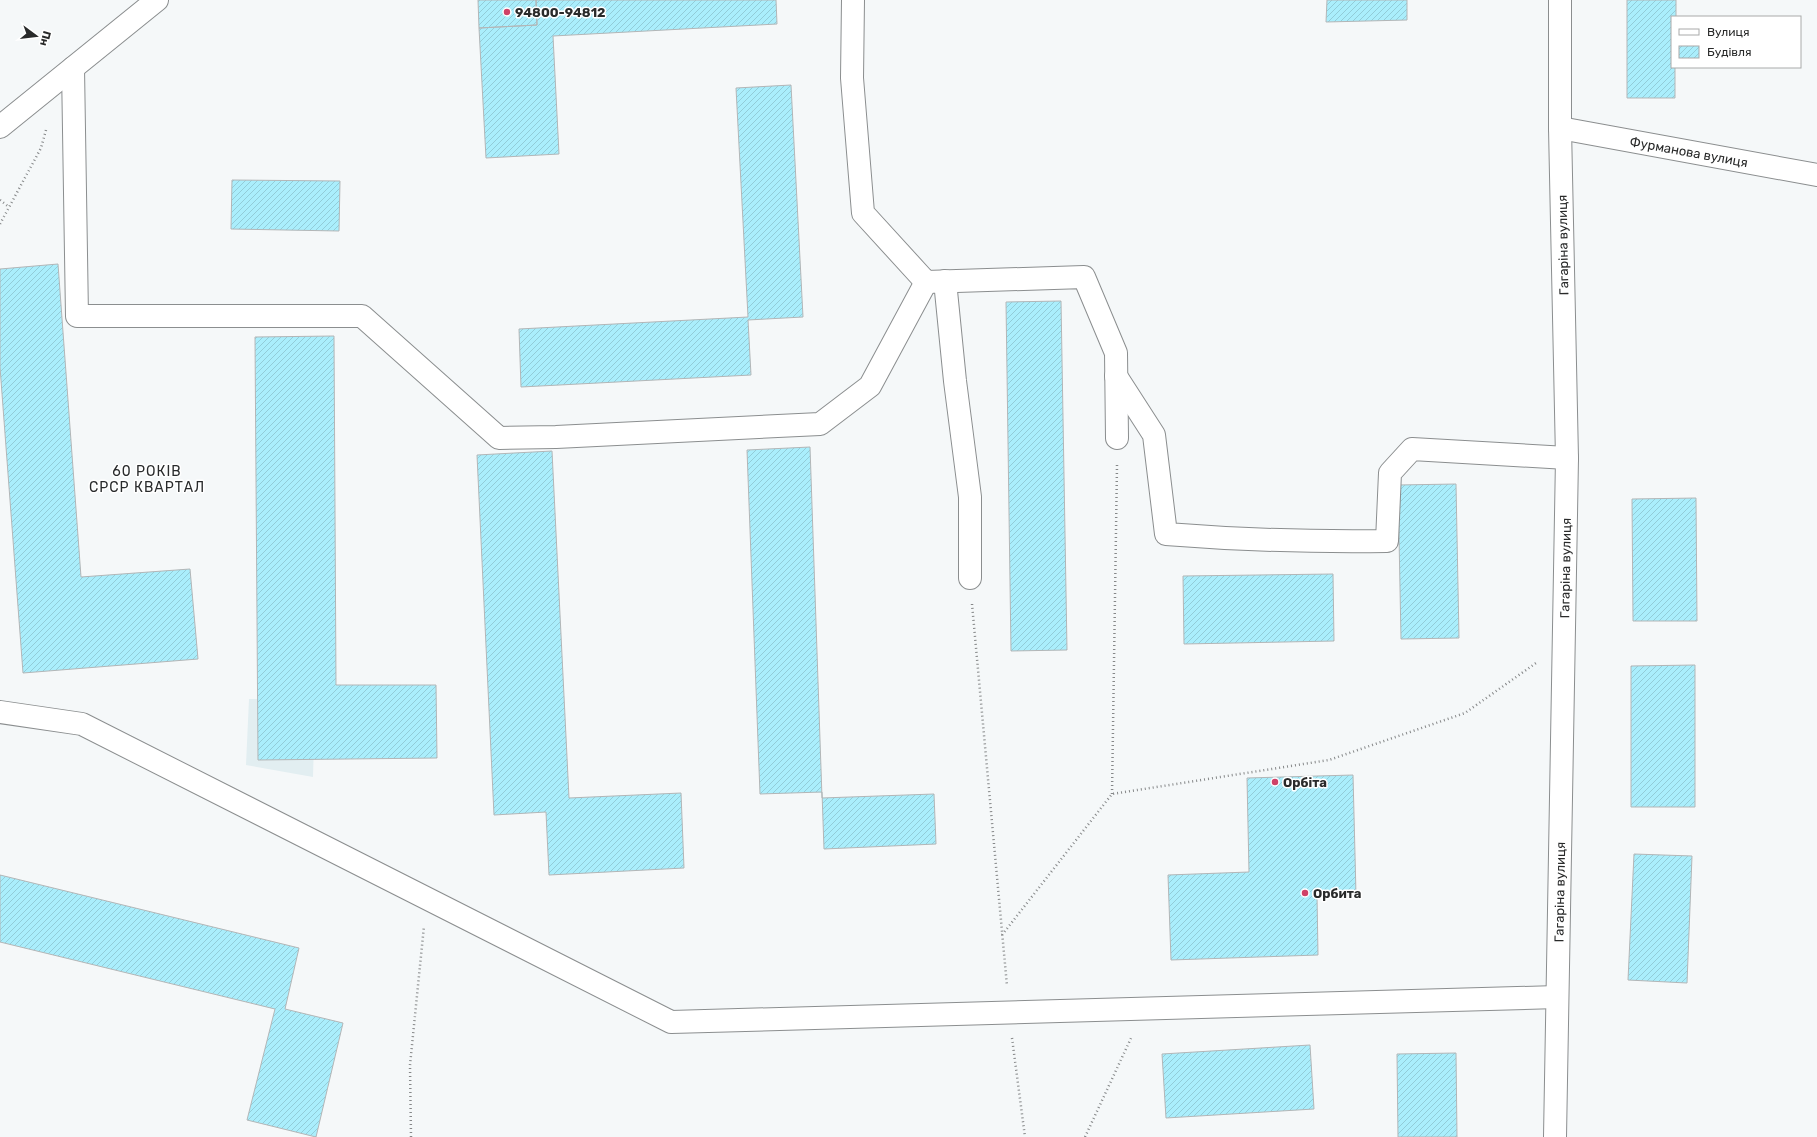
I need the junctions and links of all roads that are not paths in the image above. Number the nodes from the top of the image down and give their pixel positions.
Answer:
1 (158, 0) edge
2 (853, 0) edge
3 (1560, 0) edge
4 (73, 68) junction
5 (0, 127) edge
6 (1560, 128) junction
7 (1817, 175) edge
8 (935, 282) junction
9 (1116, 376) junction
10 (1117, 438) road end
11 (1567, 458) junction
12 (970, 578) road end
13 (0, 712) edge
14 (1557, 997) junction
15 (1555, 1137) edge

1 - 4 street
2 - 8 street
3 - 6 street, Гагаріна вулиця
4 - 5 street
4 - 8 street
6 - 7 street, Фурманова вулиця
6 - 11 street, Гагаріна вулиця
8 - 9 street
8 - 12 street
9 - 10 street
9 - 11 street
11 - 14 street, Гагаріна вулиця
13 - 14 street
14 - 15 street, Гагаріна вулиця

